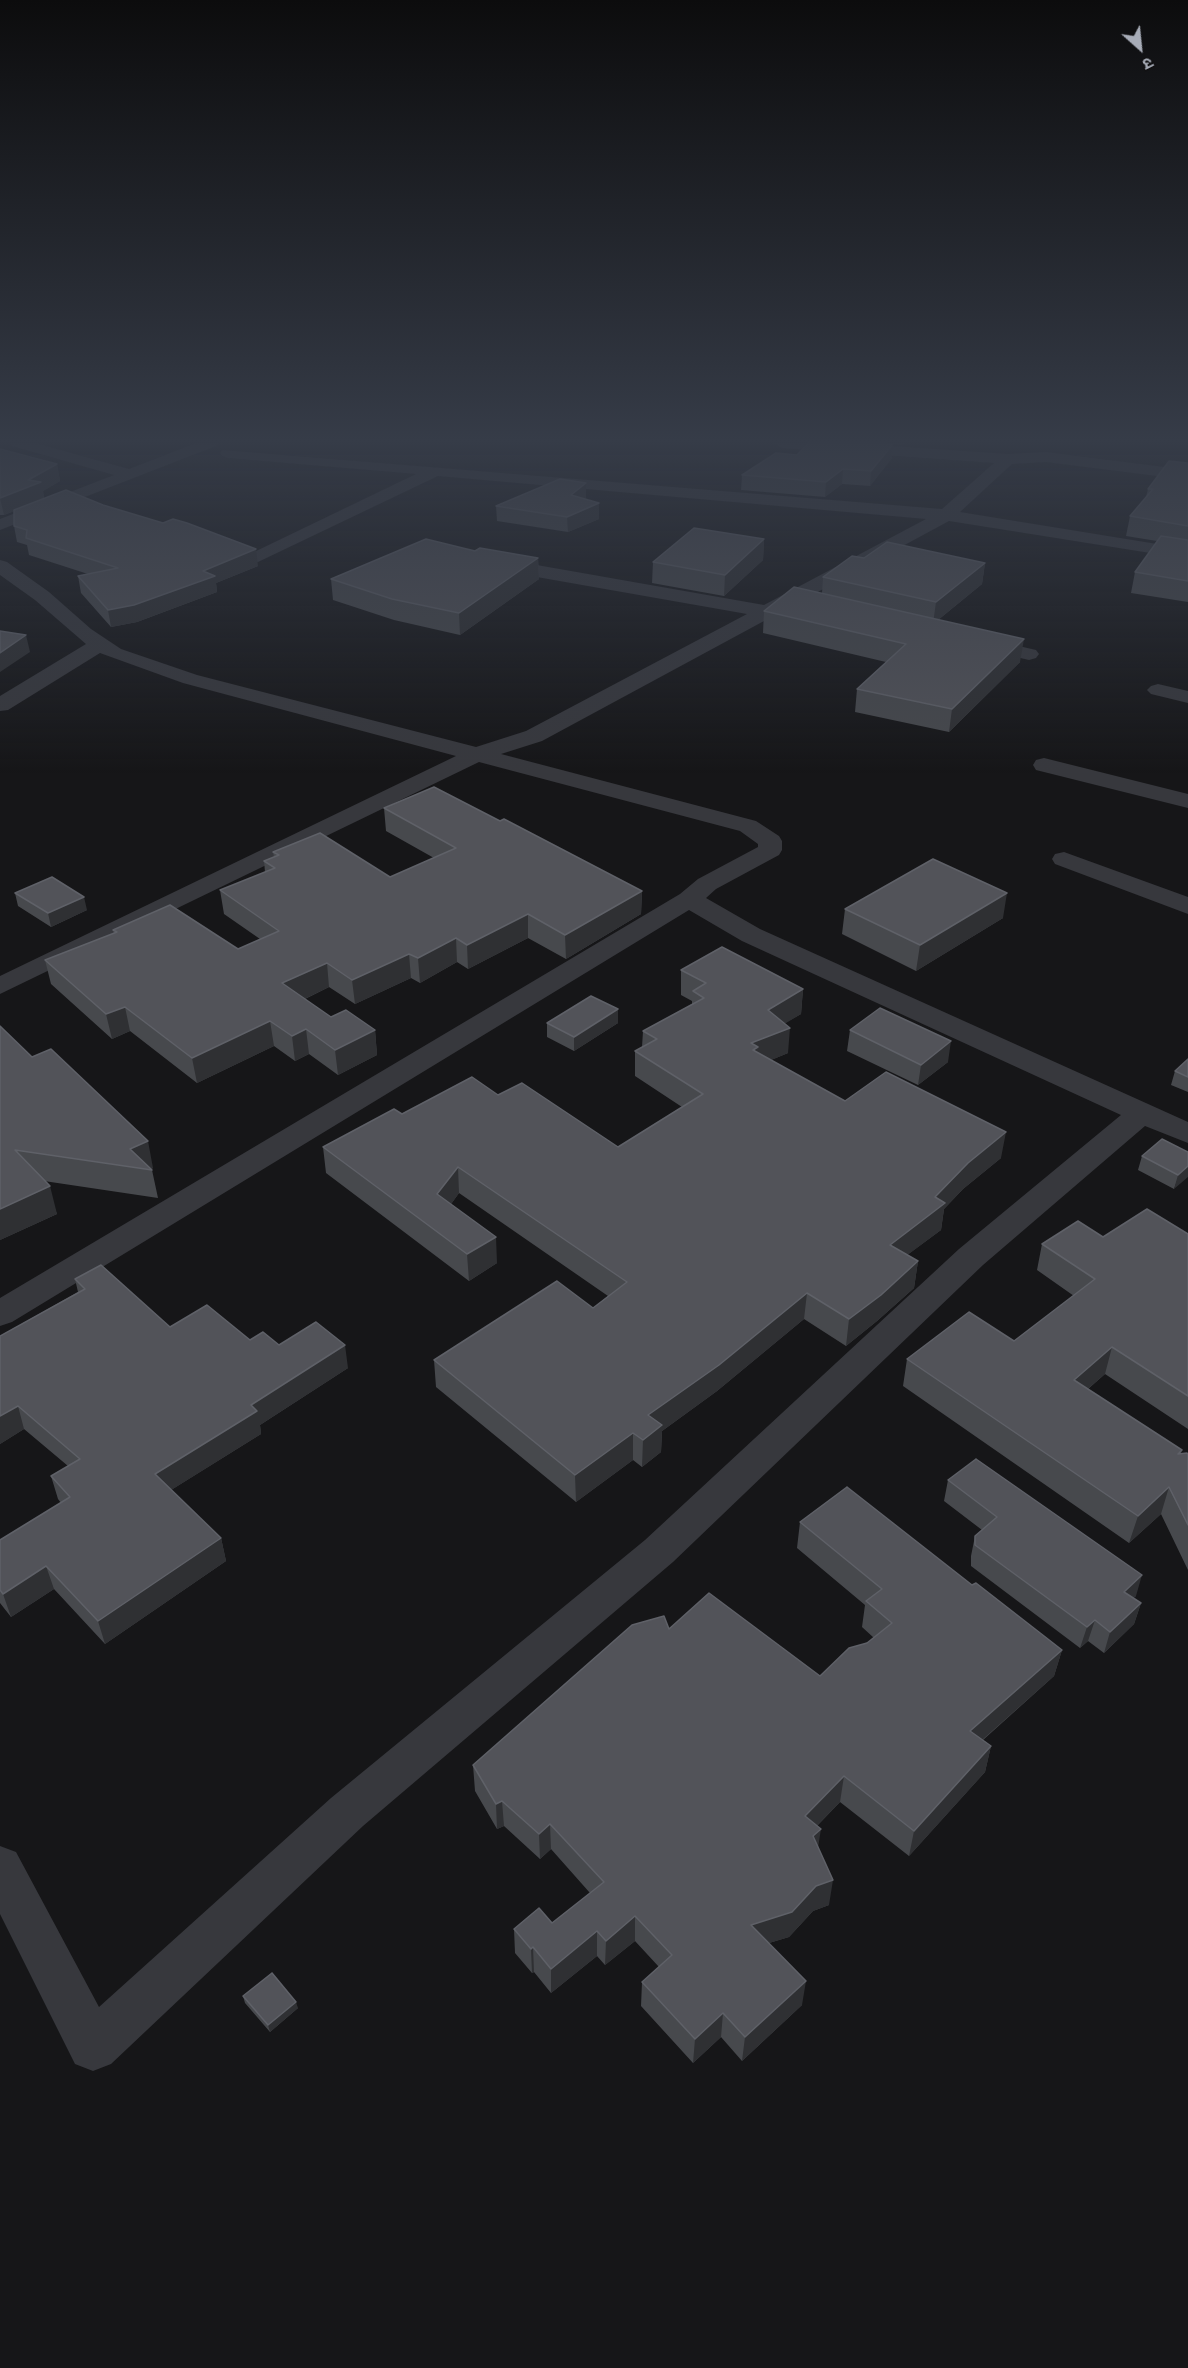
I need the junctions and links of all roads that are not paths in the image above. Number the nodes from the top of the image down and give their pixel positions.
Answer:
1 (265, 554) edge
2 (874, 554) edge
3 (258, 557) edge
4 (475, 560) edge
5 (0, 566) edge
6 (788, 599) junction
7 (822, 607) edge
8 (765, 611) junction
9 (960, 638) edge
10 (100, 644) junction
11 (1029, 654) dead end
12 (1158, 690) dead end
13 (1188, 697) edge
14 (0, 705) edge
15 (476, 755) junction
16 (1044, 765) dead end
17 (1188, 801) edge
18 (1064, 859) dead end
19 (689, 899) junction
20 (1188, 906) edge
21 (0, 986) edge
22 (1143, 1112) junction
23 (1188, 1134) edge
24 (0, 1314) edge
25 (0, 1867) edge

1 - 3 street
2 - 6 street
4 - 8 street
5 - 10 street
6 - 7 street
6 - 8 street
8 - 15 street
9 - 11 street
10 - 14 street
10 - 15 street
12 - 13 street
15 - 19 street
15 - 21 street
16 - 17 street
18 - 20 street
19 - 22 street
19 - 24 street
22 - 23 street
22 - 25 street

